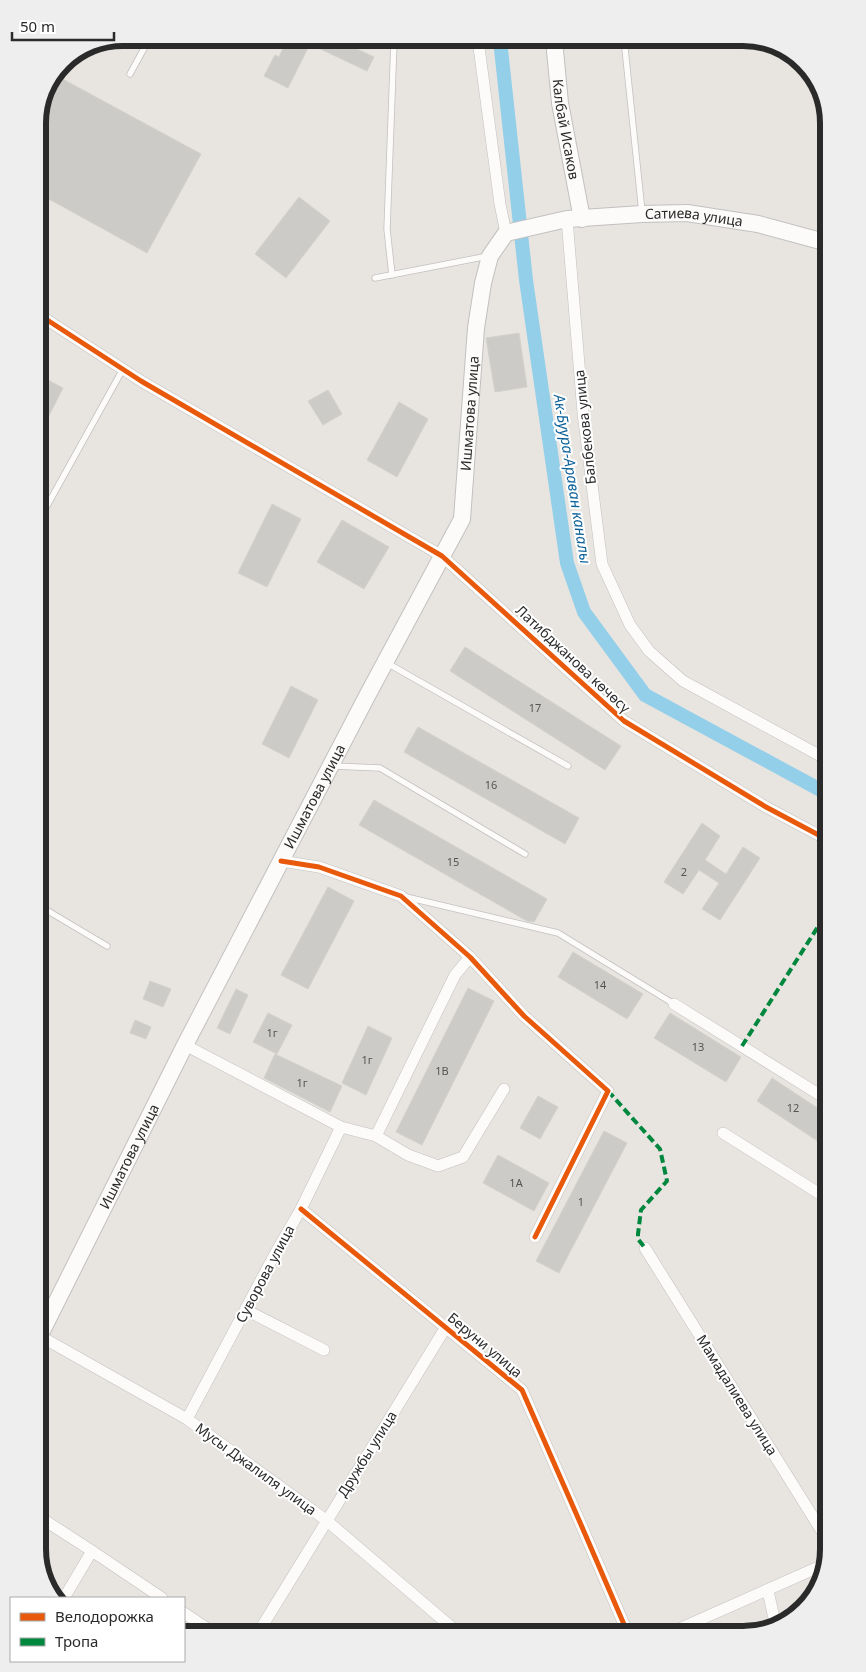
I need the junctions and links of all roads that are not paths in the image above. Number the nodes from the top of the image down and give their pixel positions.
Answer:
1 (145, 46) edge
2 (394, 46) edge
3 (479, 46) edge
4 (555, 46) edge
5 (625, 46) edge
6 (130, 74) dead end
7 (642, 214) junction
8 (568, 220) junction
9 (506, 233) junction
10 (820, 241) edge
11 (490, 256) junction
12 (392, 275) junction
13 (375, 278) dead end
14 (46, 319) edge
15 (123, 369) junction
16 (46, 508) edge
17 (442, 556) junction
18 (386, 662) junction
19 (820, 756) edge
20 (331, 766) junction
21 (568, 766) dead end
22 (820, 836) edge
23 (525, 854) dead end
24 (281, 861) junction
25 (401, 896) junction
26 (46, 911) edge
27 (107, 946) dead end
28 (470, 957) junction
29 (674, 1004) joint
30 (185, 1045) junction
31 (504, 1089) dead end
32 (820, 1095) edge
33 (341, 1127) junction
34 (723, 1133) dead end
35 (376, 1136) junction
36 (820, 1193) edge
37 (301, 1209) junction
38 (535, 1238) dead end
39 (645, 1248) dead end
40 (246, 1310) junction
41 (46, 1321) edge
42 (446, 1327) junction
43 (46, 1341) edge
44 (324, 1350) dead end
45 (187, 1419) junction
46 (326, 1520) junction
47 (46, 1521) edge
48 (820, 1528) edge
49 (92, 1550) junction
50 (817, 1568) edge
51 (768, 1591) junction
52 (65, 1597) edge
53 (161, 1597) edge
54 (185, 1614) edge
55 (774, 1619) edge
56 (204, 1626) edge
57 (262, 1626) edge
58 (450, 1626) edge
59 (624, 1626) edge
60 (686, 1626) edge

1 - 6 lane
2 - 12 lane
3 - 9 street
4 - 8 main road, Калбай Исаков
5 - 7 lane
7 - 8 main road, Сатиева улица
7 - 10 main road, Сатиева улица
8 - 9 main road, Сатиева улица
8 - 19 street, Балбекова улица
9 - 11 main road, Ишматова улица
11 - 12 lane
11 - 17 main road, Ишматова улица
12 - 13 lane
14 - 15 street, Латибджанова көчөсү
15 - 16 lane
15 - 17 street, Латибджанова көчөсү
17 - 18 main road, Ишматова улица
17 - 22 street, Латибджанова көчөсү
18 - 20 main road, Ишматова улица
18 - 21 lane
20 - 23 lane
20 - 24 main road, Ишматова улица
24 - 25 street
24 - 30 main road, Ишматова улица
25 - 28 street
25 - 29 lane
26 - 27 lane
28 - 35 street
28 - 38 street
29 - 32 street
30 - 33 street
30 - 41 main road, Ишматова улица
31 - 35 street
33 - 35 street
33 - 37 street, Суворова улица
34 - 36 street
37 - 40 street, Суворова улица
37 - 42 street, Беруни улица
39 - 48 street, Мамадалиева улица
40 - 44 street
40 - 45 street, Суворова улица
42 - 46 street, Дружбы улица
42 - 59 street, Беруни улица
43 - 45 street, Мусы Джалиля улица
45 - 46 street, Мусы Джалиля улица
46 - 57 street, Дружбы улица
46 - 58 street, Мусы Джалиля улица
47 - 49 street
49 - 52 street
49 - 53 street
50 - 51 street
51 - 55 street
51 - 60 street
54 - 56 street

